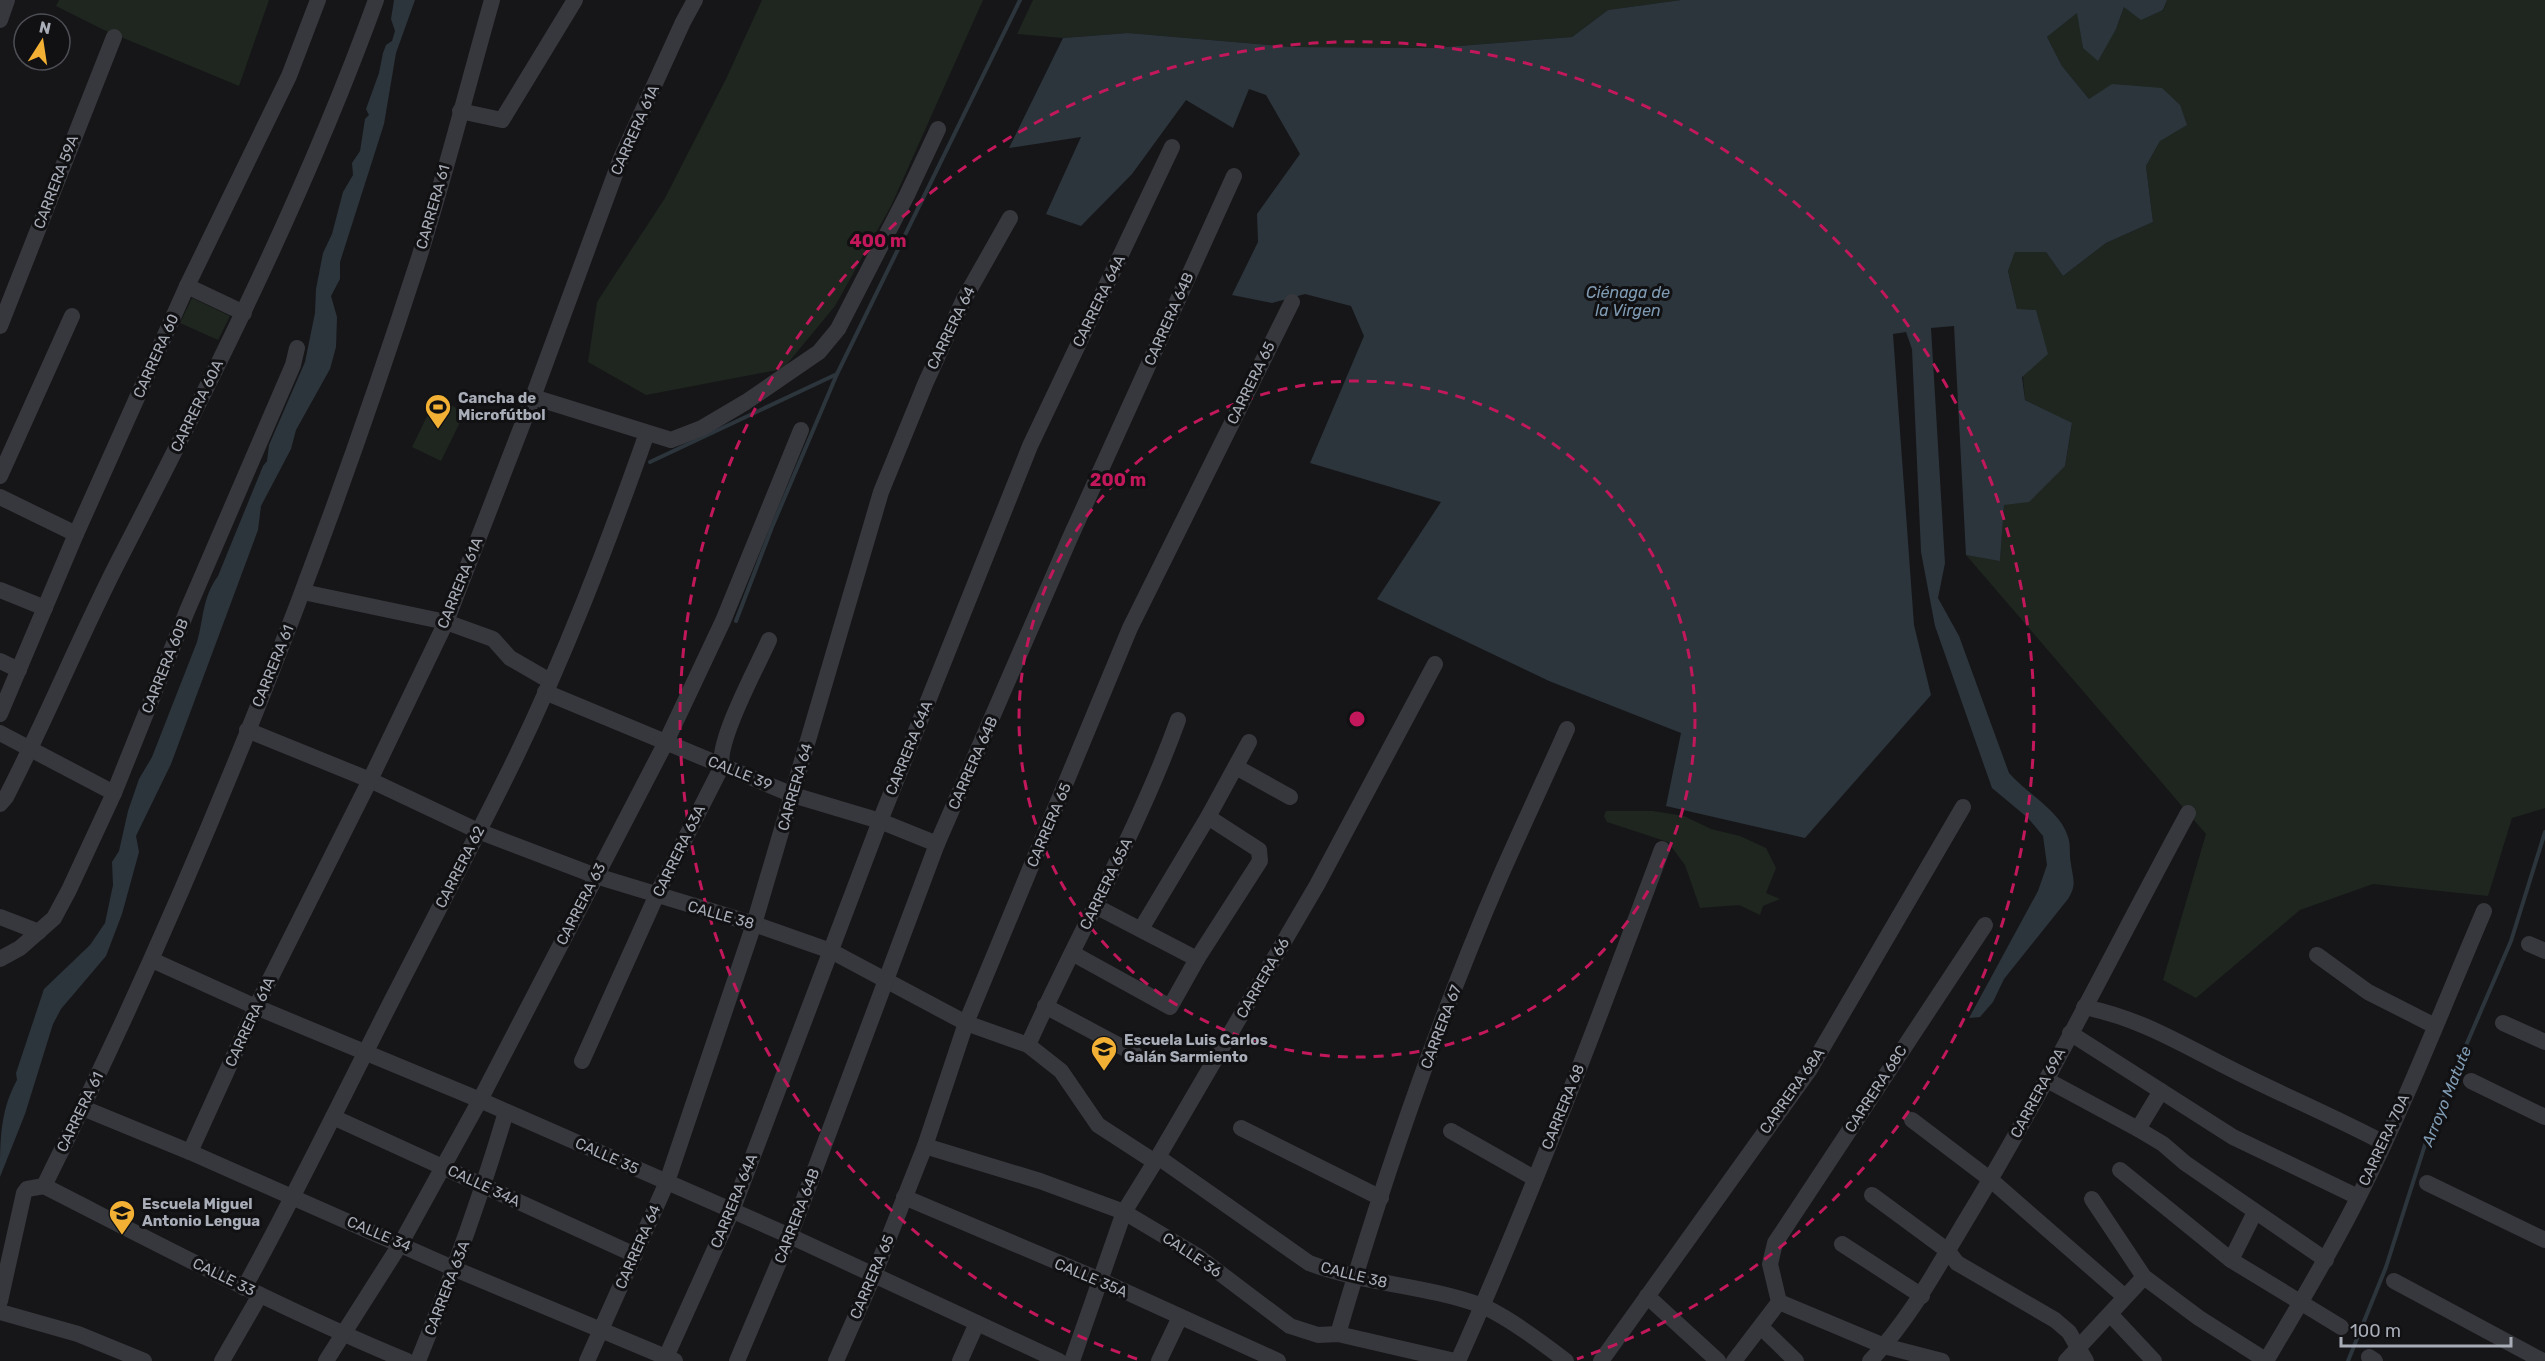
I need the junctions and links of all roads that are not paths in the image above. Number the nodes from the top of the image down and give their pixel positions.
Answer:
1 (7, 0) edge
2 (318, 0) edge
3 (376, 0) edge
4 (492, 0) edge
5 (575, 0) edge
6 (695, 0) edge
7 (0, 20) edge
8 (114, 37) dead end
9 (460, 111) junction
10 (938, 129) dead end
11 (1172, 147) dead end
12 (1234, 176) dead end
13 (1010, 218) dead end
14 (188, 286) junction
15 (1292, 302) dead end
16 (244, 313) junction
17 (72, 316) dead end
18 (0, 326) edge
19 (297, 348) dead end
20 (533, 397) junction
21 (801, 430) dead end
22 (647, 433) junction
23 (0, 476) edge
24 (0, 496) edge
25 (76, 534) junction
26 (0, 590) edge
27 (303, 592) junction
28 (45, 608) junction
29 (446, 622) junction
30 (770, 640) dead end
31 (0, 661) edge
32 (1435, 664) dead end
33 (19, 670) junction
34 (548, 687) junction
35 (0, 714) edge
36 (1178, 720) dead end
37 (1567, 729) dead end
38 (247, 730) junction
39 (0, 733) edge
40 (666, 742) junction
41 (1249, 742) dead end
42 (30, 750) junction
43 (722, 766) junction
44 (1236, 767) junction
45 (370, 780) junction
46 (114, 793) junction
47 (793, 795) junction
48 (1290, 797) dead end
49 (0, 804) edge
50 (1963, 807) dead end
51 (2188, 813) dead end
52 (1208, 817) junction
53 (880, 821) junction
54 (478, 831) junction
55 (938, 844) junction
56 (1662, 849) dead end
57 (596, 876) junction
58 (657, 896) junction
59 (1096, 907) junction
60 (2484, 911) dead end
61 (0, 917) edge
62 (754, 924) junction
63 (1985, 925) dead end
64 (1141, 929) junction
65 (39, 932) junction
66 (2529, 944) dead end
67 (831, 951) junction
68 (2545, 951) edge
69 (1072, 953) junction
70 (2316, 955) dead end
71 (0, 959) edge
72 (1197, 959) junction
73 (152, 960) junction
74 (886, 983) junction
75 (1046, 1006) junction
76 (256, 1007) junction
77 (2084, 1007) junction
78 (966, 1023) junction
79 (2503, 1023) dead end
80 (2435, 1026) junction
81 (2070, 1033) junction
82 (2545, 1042) edge
83 (1028, 1045) junction
84 (365, 1053) junction
85 (1135, 1054) dead end
86 (582, 1061) dead end
87 (2047, 1080) junction
88 (2471, 1081) dead end
89 (2161, 1091) junction
90 (480, 1100) junction
91 (83, 1108) junction
92 (506, 1112) junction
93 (2545, 1117) edge
94 (333, 1118) junction
95 (1912, 1120) dead end
96 (1241, 1128) dead end
97 (2138, 1129) junction
98 (1450, 1131) dead end
99 (2384, 1143) junction
100 (925, 1146) junction
101 (190, 1152) junction
102 (1157, 1160) junction
103 (442, 1167) junction
104 (2120, 1170) dead end
105 (1534, 1178) junction
106 (1990, 1180) junction
107 (667, 1182) junction
108 (2427, 1183) dead end
109 (44, 1186) junction
110 (484, 1187) junction
111 (1872, 1195) dead end
112 (904, 1197) junction
113 (2358, 1197) junction
114 (294, 1198) junction
115 (1381, 1198) junction
116 (2092, 1199) dead end
117 (732, 1211) junction
118 (1124, 1212) junction
119 (2255, 1212) junction
120 (790, 1236) junction
121 (2545, 1240) edge
122 (401, 1243) junction
123 (1842, 1245) dead end
124 (1948, 1251) junction
125 (635, 1255) junction
126 (2231, 1260) junction
127 (2326, 1260) junction
128 (455, 1269) junction
129 (874, 1275) junction
130 (1354, 1277) junction
131 (2144, 1277) junction
132 (1100, 1280) junction
133 (2394, 1281) dead end
134 (244, 1288) junction
135 (260, 1295) junction
136 (1647, 1296) junction
137 (1922, 1296) junction
138 (2125, 1297) junction
139 (0, 1301) edge
140 (1779, 1302) junction
141 (2300, 1303) junction
142 (1482, 1306) junction
143 (0, 1312) edge
144 (2110, 1314) junction
145 (1180, 1317) junction
146 (977, 1323) junction
147 (1761, 1327) junction
148 (2341, 1327) dead end
149 (600, 1330) junction
150 (341, 1334) junction
151 (1338, 1334) junction
152 (1884, 1346) junction
153 (2082, 1355) edge
154 (122, 1357) edge
155 (671, 1359) edge
156 (144, 1361) edge
157 (222, 1361) edge
158 (326, 1361) edge
159 (407, 1361) edge
160 (418, 1361) edge
161 (587, 1361) edge
162 (737, 1361) edge
163 (836, 1361) edge
164 (960, 1361) edge
165 (1059, 1361) edge
166 (1072, 1361) edge
167 (1159, 1361) edge
168 (1278, 1361) edge
169 (1456, 1361) edge
170 (1566, 1361) edge
171 (1601, 1361) edge
172 (1718, 1361) edge
173 (1734, 1361) edge
174 (1796, 1361) edge
175 (1870, 1361) edge
176 (1942, 1361) edge
177 (2066, 1361) edge
178 (2154, 1361) edge
179 (2266, 1361) edge
180 (2543, 1361) edge

1 - 7 street
2 - 14 street, CARRERA 60
3 - 16 street, CARRERA 60A
4 - 9 street, CARRERA 61
5 - 9 street
6 - 20 street, CARRERA 61A
8 - 18 street, CARRERA 59A
9 - 27 street, CARRERA 61
10 - 22 street
11 - 53 street, CARRERA 64A
12 - 55 street, CARRERA 64B
13 - 47 street, CARRERA 64
14 - 16 street
14 - 25 street, CARRERA 60
15 - 78 street, CARRERA 65
16 - 42 street, CARRERA 60A
17 - 23 street
19 - 46 street, CARRERA 60B
20 - 22 street
20 - 29 street, CARRERA 61A
21 - 40 street, CARRERA 63
22 - 34 street, CARRERA 62
24 - 25 street
25 - 28 street, CARRERA 60
26 - 28 street
27 - 29 street, CALLE 39
27 - 38 street, CARRERA 61
28 - 33 street, CARRERA 60
29 - 34 street, CALLE 39
29 - 45 street, CARRERA 61A
30 - 43 street, CARRERA 63A
31 - 33 street
32 - 102 street, CARRERA 66
33 - 35 street, CARRERA 60
34 - 40 street, CALLE 39
34 - 54 street, CARRERA 62
36 - 59 street, CARRERA 65A
37 - 115 street, CARRERA 67
38 - 45 street, CALLE 38
38 - 73 street, CARRERA 61
39 - 42 street
40 - 43 street, CALLE 39
40 - 57 street, CARRERA 63
41 - 44 street
42 - 46 street
42 - 49 street, CARRERA 60A
43 - 47 street, CALLE 39
43 - 58 street, CARRERA 63A
44 - 48 street
44 - 52 street
45 - 54 street, CALLE 38
45 - 76 street, CARRERA 61A
46 - 65 street, CARRERA 60B
47 - 53 street, CALLE 39
47 - 62 street, CARRERA 64
50 - 136 street, CARRERA 68A
51 - 77 street, CARRERA 69A
52 - 64 street
52 - 72 street
53 - 55 street, CALLE 39
53 - 67 street, CARRERA 64A
54 - 57 street, CALLE 38
54 - 84 street, CARRERA 62
55 - 74 street, CARRERA 64B
56 - 105 street, CARRERA 68
57 - 58 street, CALLE 38
57 - 90 street, CARRERA 63
58 - 62 street, CALLE 38
58 - 86 street, CARRERA 63A
59 - 64 street
59 - 69 street, CARRERA 65A
60 - 80 street, CARRERA 70A
61 - 65 street
62 - 67 street, CALLE 38
62 - 107 street, CARRERA 64
63 - 140 street, CARRERA 68C
64 - 72 street
65 - 71 street, CARRERA 60B
66 - 68 street
67 - 74 street, CALLE 38
67 - 117 street, CARRERA 64A
69 - 72 street
69 - 75 street, CARRERA 65A
70 - 80 street
73 - 76 street, CALLE 35
73 - 91 street, CARRERA 61
74 - 78 street, CALLE 38
74 - 120 street, CARRERA 64B
75 - 83 street, CARRERA 65A
75 - 85 street
76 - 84 street, CALLE 35
76 - 101 street, CARRERA 61A
77 - 81 street, CARRERA 69A
77 - 99 street
78 - 83 street, CALLE 38
78 - 100 street, CARRERA 65
79 - 82 street
80 - 99 street, CARRERA 70A
81 - 87 street, CARRERA 69A
81 - 89 street
83 - 102 street, CALLE 38
84 - 90 street, CALLE 35
84 - 94 street, CARRERA 62
87 - 97 street
87 - 106 street, CARRERA 69A
88 - 93 street
89 - 97 street
89 - 113 street
90 - 92 street, CALLE 35
90 - 103 street, CARRERA 63
91 - 101 street, CALLE 34
91 - 109 street, CARRERA 61
92 - 107 street, CALLE 35
92 - 110 street, CARRERA 63A
94 - 103 street, CALLE 34A
94 - 114 street, CARRERA 62
95 - 106 street
96 - 115 street
97 - 119 street
98 - 105 street
99 - 113 street, CARRERA 70A
100 - 112 street, CARRERA 65
100 - 118 street, CALLE 36
101 - 114 street, CALLE 34
102 - 118 street, CARRERA 66
102 - 130 street, CALLE 38
103 - 110 street, CALLE 34A
103 - 122 street, CARRERA 63
104 - 126 street
105 - 142 street, CARRERA 68
106 - 124 street, CARRERA 69A
106 - 138 street
107 - 117 street, CALLE 35
107 - 125 street, CARRERA 64
108 - 121 street
109 - 134 street, CALLE 33
109 - 139 street, CARRERA 61
110 - 125 street, CALLE 34A
110 - 128 street, CARRERA 63A
111 - 124 street
112 - 129 street, CARRERA 65
112 - 132 street, CALLE 35A
113 - 127 street, CARRERA 70A
114 - 122 street, CALLE 34
114 - 134 street, CARRERA 62
115 - 130 street, CARRERA 67
116 - 131 street
117 - 120 street, CALLE 35
117 - 155 street, CARRERA 64A
118 - 132 street, CARRERA 66
118 - 151 street, CALLE 36
119 - 126 street
119 - 127 street
120 - 129 street, CALLE 35
120 - 162 street, CARRERA 64B
122 - 128 street, CALLE 34
122 - 150 street, CARRERA 63
123 - 137 street
124 - 137 street, CARRERA 69A
124 - 153 street
125 - 149 street, CARRERA 64
126 - 141 street
127 - 141 street, CARRERA 70A
128 - 149 street, CALLE 34
128 - 160 street, CARRERA 63A
129 - 146 street, CALLE 35
129 - 163 street, CARRERA 65
130 - 142 street, CALLE 38
130 - 151 street, CARRERA 67
131 - 138 street
131 - 179 street
132 - 145 street, CALLE 35A
132 - 166 street, CARRERA 66
133 - 180 street
134 - 135 street, CALLE 33
135 - 150 street, CALLE 33
135 - 157 street
136 - 171 street, CARRERA 68A
136 - 172 street
137 - 152 street, CARRERA 69A
138 - 144 street
140 - 147 street
140 - 152 street
141 - 148 street
141 - 179 street, CARRERA 70A
142 - 169 street, CARRERA 68
142 - 170 street, CALLE 38
143 - 154 street
144 - 153 street
144 - 178 street
145 - 167 street
145 - 168 street, CALLE 35A
146 - 164 street
146 - 165 street, CALLE 35
147 - 173 street
147 - 174 street
149 - 155 street, CALLE 34
149 - 161 street, CARRERA 64
150 - 158 street, CARRERA 63
150 - 159 street, CALLE 33
151 - 169 street, CALLE 36
152 - 175 street, CARRERA 69A
152 - 176 street
153 - 177 street
154 - 156 street

